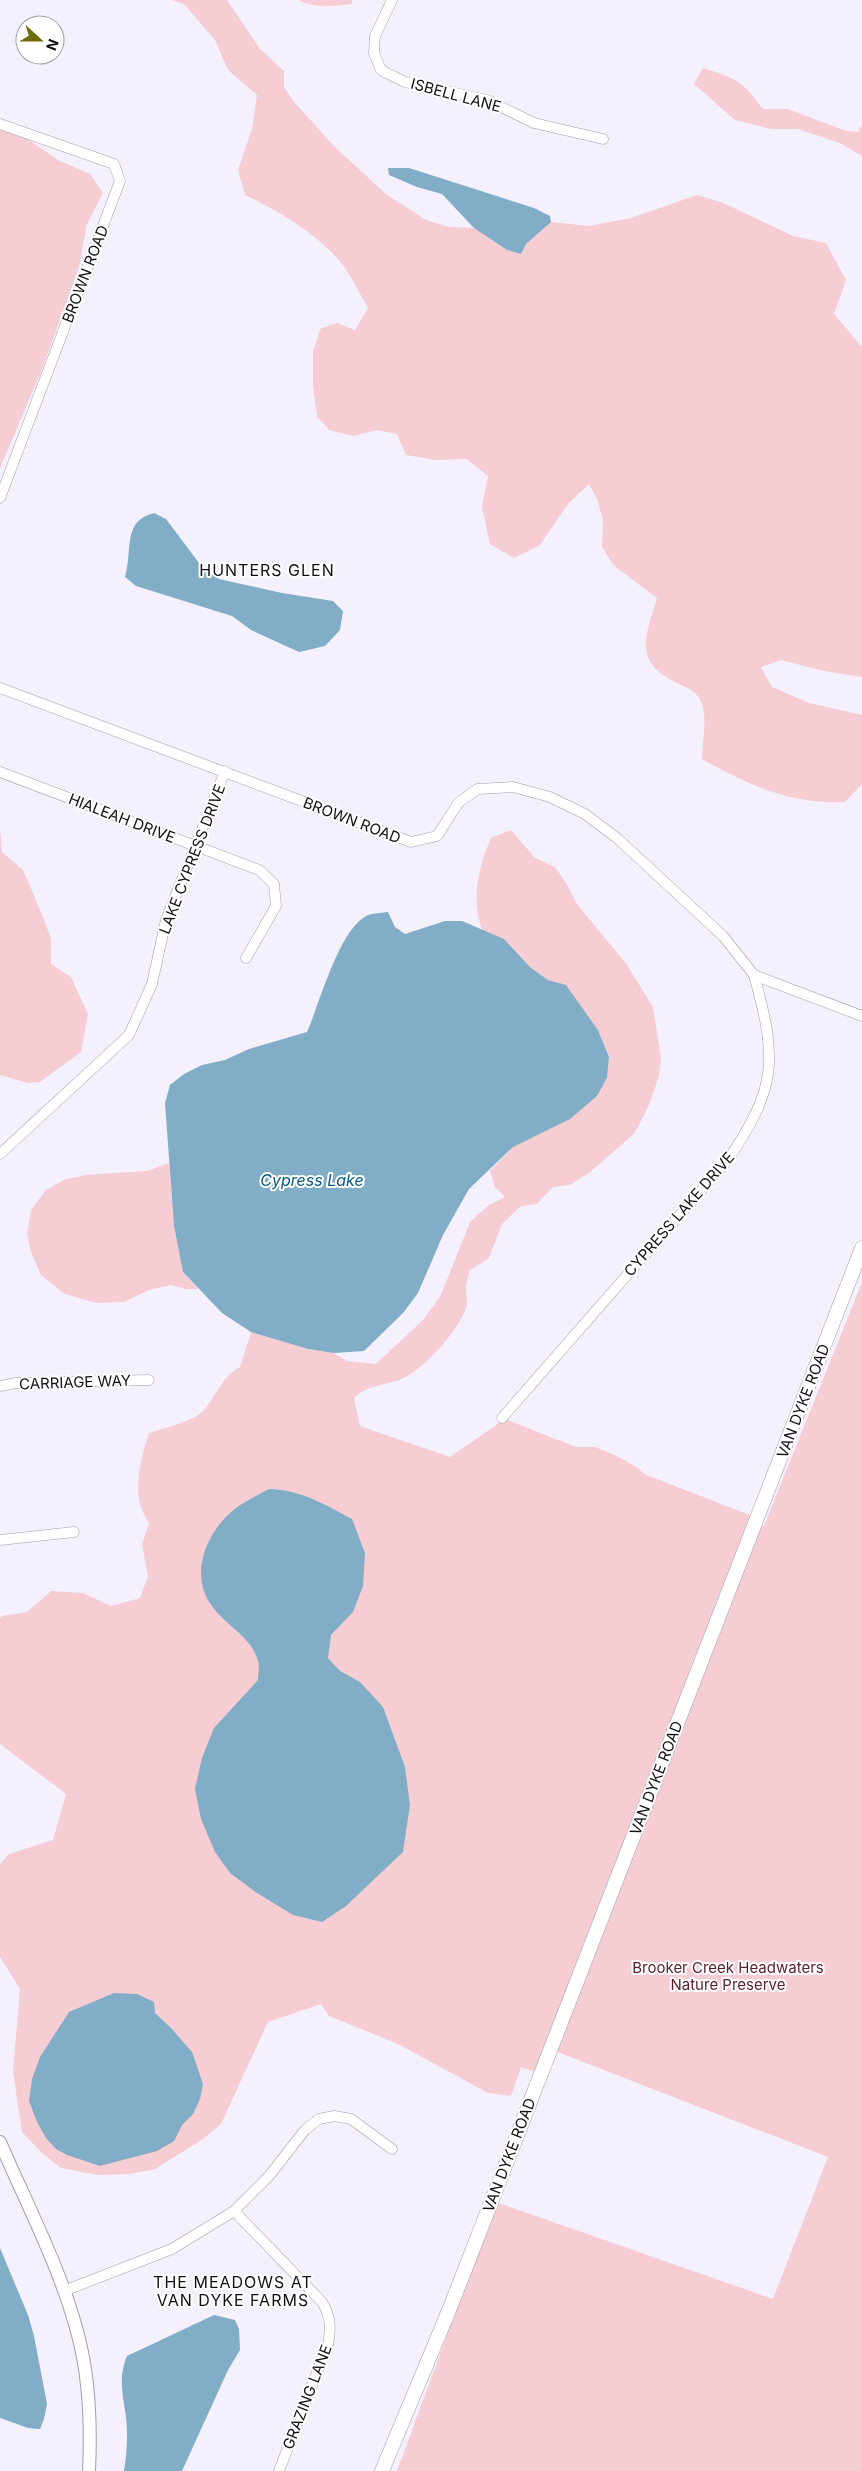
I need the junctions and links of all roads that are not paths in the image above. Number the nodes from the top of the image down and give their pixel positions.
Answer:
1 (392, 0) edge
2 (0, 124) edge
3 (603, 139) dead end
4 (0, 498) edge
5 (0, 688) edge
6 (225, 771) junction
7 (0, 772) edge
8 (196, 846) junction
9 (246, 958) dead end
10 (754, 975) junction
11 (862, 1016) edge
12 (0, 1154) edge
13 (862, 1248) edge
14 (149, 1380) dead end
15 (0, 1386) edge
16 (502, 1418) dead end
17 (74, 1532) dead end
18 (0, 1540) edge
19 (0, 2142) edge
20 (392, 2149) dead end
21 (234, 2211) junction
22 (64, 2291) junction
23 (450, 2308) junction
24 (89, 2471) edge
25 (278, 2471) edge
26 (382, 2471) edge
27 (392, 2471) edge

1 - 3 street, ISBELL LANE
2 - 4 street, BROWN ROAD
5 - 6 street, BROWN ROAD
6 - 8 street, LAKE CYPRESS DRIVE
6 - 10 street, BROWN ROAD
7 - 8 street, HIALEAH DRIVE
8 - 9 street, HIALEAH DRIVE
8 - 12 street, LAKE CYPRESS DRIVE
10 - 11 street
10 - 16 street, CYPRESS LAKE DRIVE
13 - 23 main road, VAN DYKE ROAD
14 - 15 street, CARRIAGE WAY
17 - 18 street
19 - 22 street
20 - 21 street
21 - 22 street
21 - 25 street, GRAZING LANE
22 - 24 street
23 - 26 main road, VAN DYKE ROAD
23 - 27 main road, VAN DYKE ROAD

